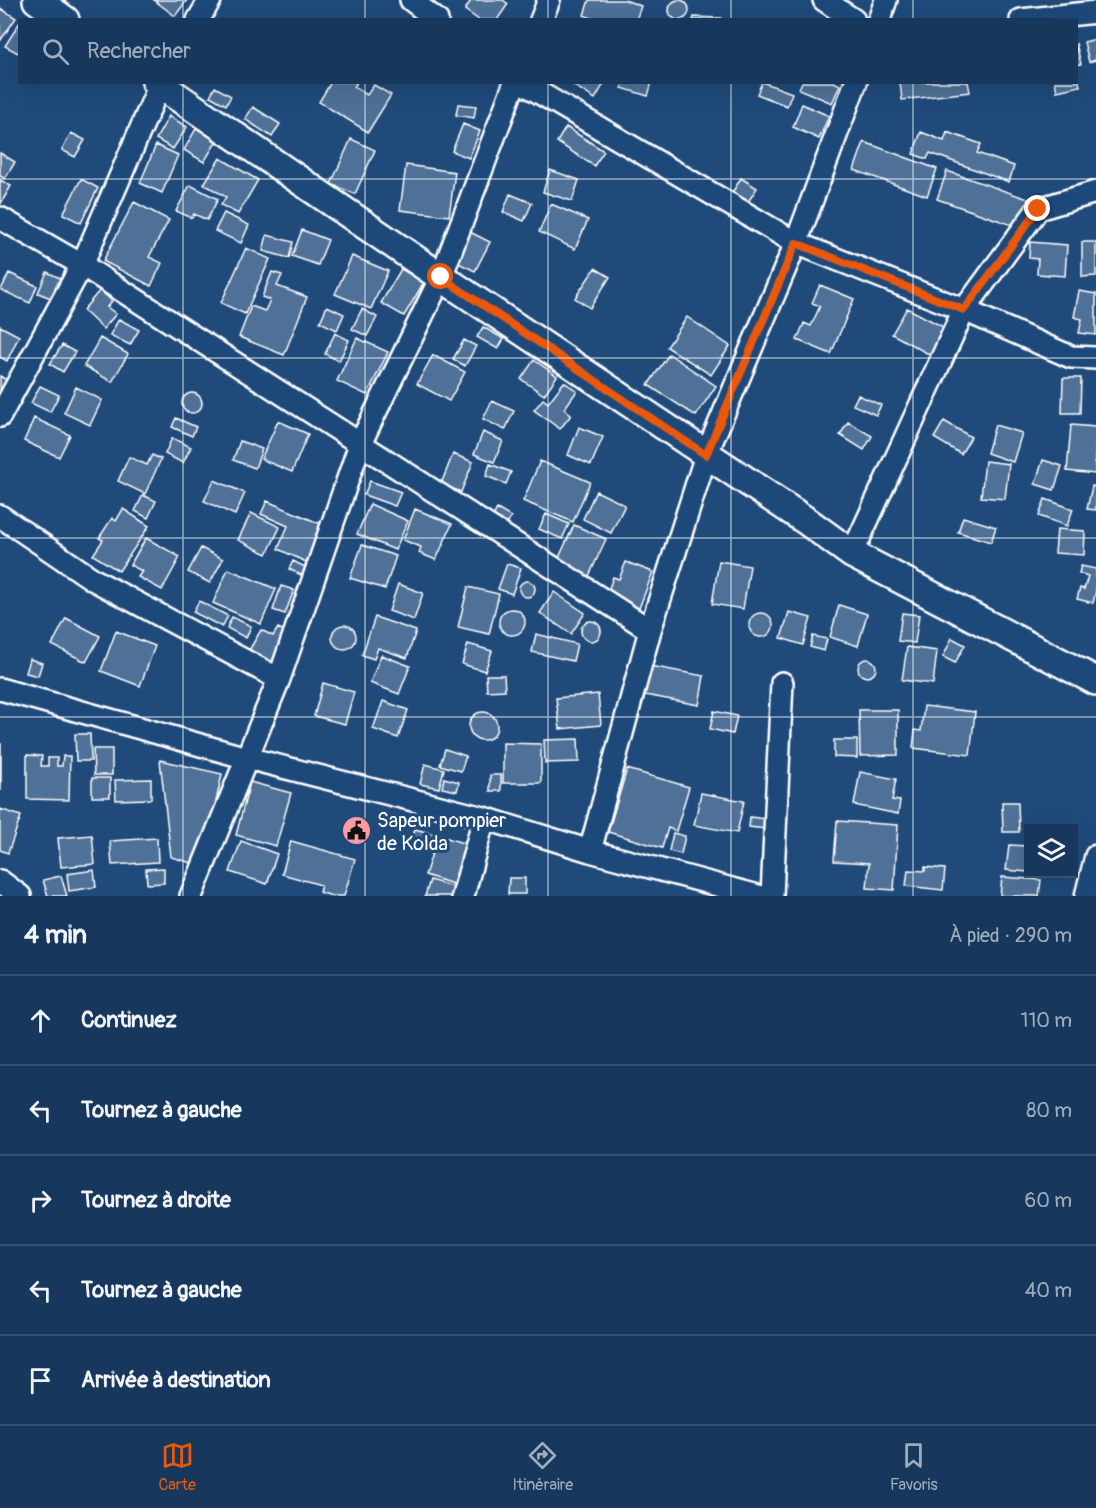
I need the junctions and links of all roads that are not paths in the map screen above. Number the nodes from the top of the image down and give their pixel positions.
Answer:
1 (37, 0) edge
2 (210, 0) edge
3 (411, 0) edge
4 (549, 0) edge
5 (824, 0) edge
6 (886, 0) edge
7 (1096, 12) edge
8 (62, 18) edge
9 (199, 18) edge
10 (434, 18) edge
11 (542, 18) edge
12 (851, 18) edge
13 (880, 18) edge
14 (1039, 18) edge
15 (158, 84) edge
16 (159, 84) edge
17 (514, 84) edge
18 (524, 84) edge
19 (855, 84) edge
20 (1096, 192) edge
21 (0, 218) edge
22 (796, 243) junction
23 (82, 266) junction
24 (441, 277) junction
25 (964, 310) junction
26 (1096, 358) edge
27 (0, 416) edge
28 (360, 444) junction
29 (706, 455) junction
30 (0, 516) edge
31 (852, 554) junction
32 (650, 630) junction
33 (279, 679) junction
34 (1096, 681) edge
35 (782, 683) dead end
36 (0, 689) edge
37 (247, 758) junction
38 (484, 818) junction
39 (590, 851) junction
40 (1096, 856) edge
41 (0, 881) edge
42 (20, 896) edge
43 (191, 896) edge
44 (463, 896) edge
45 (758, 896) edge
46 (772, 896) edge
47 (1086, 896) edge

1 - 8 street
2 - 9 street
3 - 10 street
4 - 11 street
5 - 12 street
6 - 13 street
7 - 14 street
15 - 23 street
16 - 24 street
17 - 24 street
18 - 22 street
19 - 22 street
20 - 25 street
21 - 23 street
22 - 25 street
22 - 29 street
23 - 27 street
23 - 28 street
24 - 28 street
24 - 29 street
25 - 26 street
25 - 31 street
28 - 32 street
28 - 33 street
29 - 31 street
29 - 32 street
30 - 33 street
31 - 34 street
32 - 39 street
33 - 37 street
35 - 46 street
36 - 37 street
37 - 38 street
37 - 43 street
38 - 39 street
38 - 44 street
39 - 45 street
40 - 47 street
41 - 42 street

